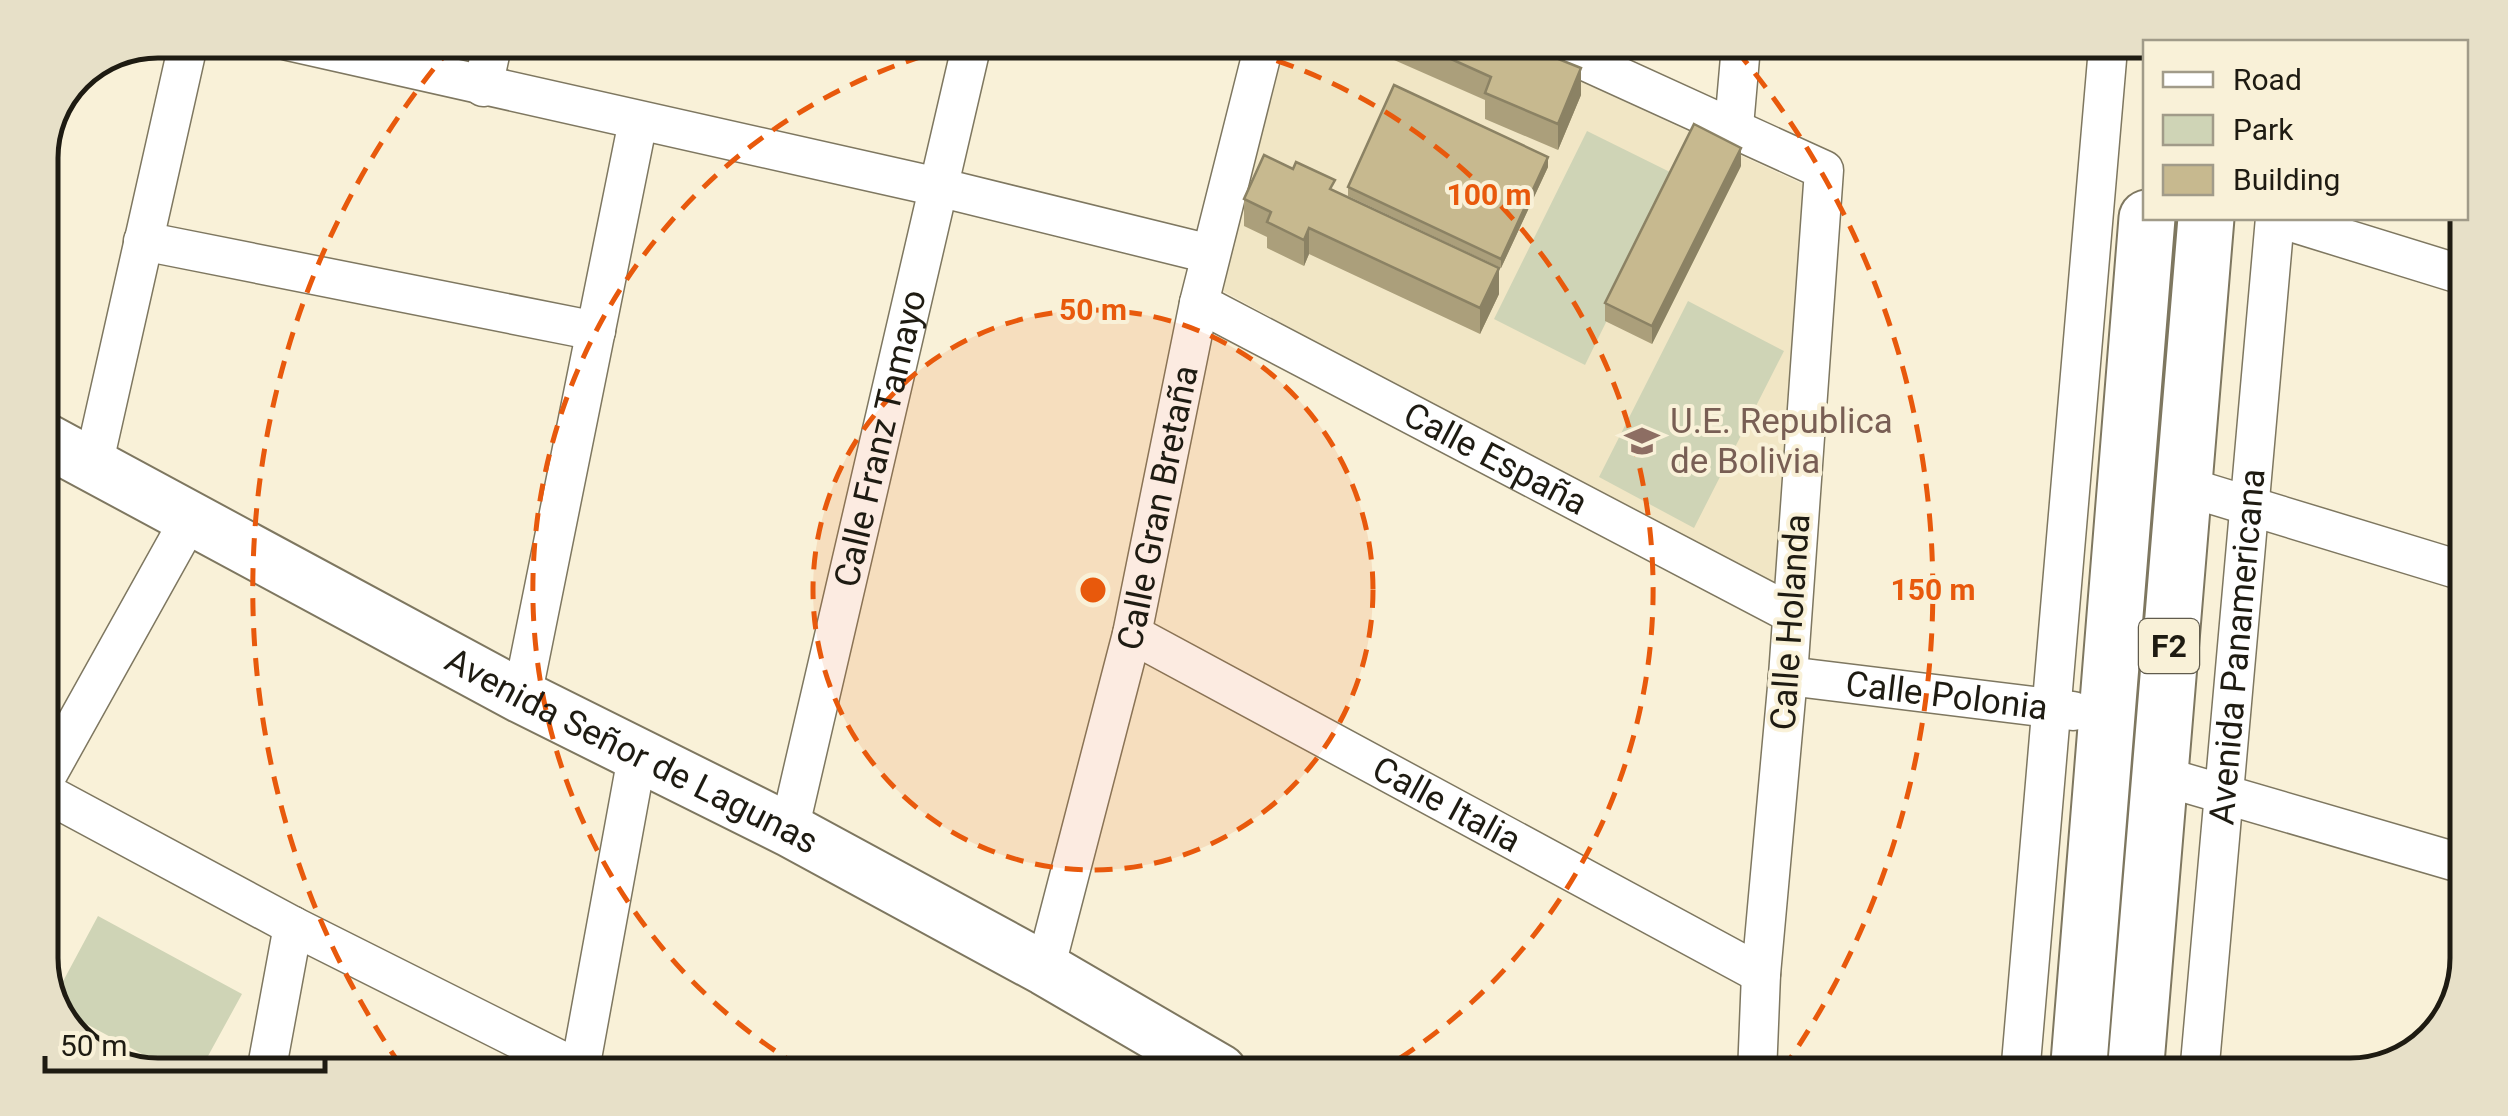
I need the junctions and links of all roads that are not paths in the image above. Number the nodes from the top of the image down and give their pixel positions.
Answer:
1 (186, 58) edge
2 (364, 58) edge
3 (489, 58) edge
4 (968, 58) edge
5 (1260, 58) edge
6 (1579, 58) edge
7 (1740, 58) edge
8 (2107, 58) edge
9 (483, 86) junction
10 (638, 121) junction
11 (1734, 126) junction
12 (938, 187) junction
13 (2147, 220) edge
14 (2206, 220) edge
15 (2276, 220) edge
16 (2283, 220) edge
17 (143, 241) junction
18 (1210, 254) junction
19 (2450, 271) edge
20 (1199, 303) junction
21 (596, 331) junction
22 (58, 446) edge
23 (93, 466) junction
24 (2184, 486) junction
25 (2247, 507) junction
26 (191, 517) junction
27 (2450, 568) edge
28 (1790, 613) junction
29 (1132, 634) junction
30 (1788, 676) junction
31 (522, 698) junction
32 (2052, 709) junction
33 (2106, 714) junction
34 (58, 757) edge
35 (637, 757) junction
36 (2158, 775) junction
37 (2222, 794) junction
38 (58, 799) edge
39 (789, 830) junction
40 (2450, 860) edge
41 (293, 926) junction
42 (1045, 969) junction
43 (1761, 974) junction
44 (1156, 1056) edge
45 (269, 1058) edge
46 (557, 1058) edge
47 (581, 1058) edge
48 (1758, 1058) edge
49 (2021, 1058) edge
50 (2079, 1058) edge
51 (2136, 1058) edge
52 (2200, 1058) edge

1 - 17 street
2 - 9 street
3 - 9 street
4 - 12 street, Calle Franz Tamayo
5 - 18 street, Calle Gran Bretaña
6 - 11 street
7 - 11 street
8 - 32 street
9 - 10 street
10 - 12 street
10 - 21 street
11 - 28 street, Calle Holanda
12 - 18 street
12 - 39 street, Calle Franz Tamayo
13 - 33 highway, F2
14 - 24 highway, Avenida Panamericana / F2
15 - 25 street, Avenida Panamericana
16 - 19 street
17 - 21 street
17 - 23 street
18 - 20 street, Calle Gran Bretaña
20 - 28 street, Calle España
20 - 29 street, Calle Gran Bretaña
21 - 31 street
22 - 23 street, Avenida Señor de Lagunas
23 - 26 street, Avenida Señor de Lagunas
24 - 25 street
24 - 36 highway, Avenida Panamericana / F2
25 - 27 street
25 - 37 street, Avenida Panamericana
26 - 31 street, Avenida Señor de Lagunas
26 - 34 street
28 - 30 street, Calle Holanda
29 - 42 street, Calle Gran Bretaña
29 - 43 street, Calle Italia
30 - 32 street, Calle Polonia
30 - 43 street, Calle Holanda
31 - 35 street, Avenida Señor de Lagunas
32 - 33 street, Calle Polonia
32 - 49 street
33 - 50 highway, F2
35 - 39 street, Avenida Señor de Lagunas
35 - 47 street
36 - 37 street
36 - 51 highway, Avenida Panamericana / F2
37 - 40 street
37 - 52 street, Avenida Panamericana
38 - 41 street
39 - 42 street, Avenida Señor de Lagunas
41 - 45 street
41 - 46 street
42 - 44 street, Avenida Señor de Lagunas
43 - 48 street, Calle Holanda

